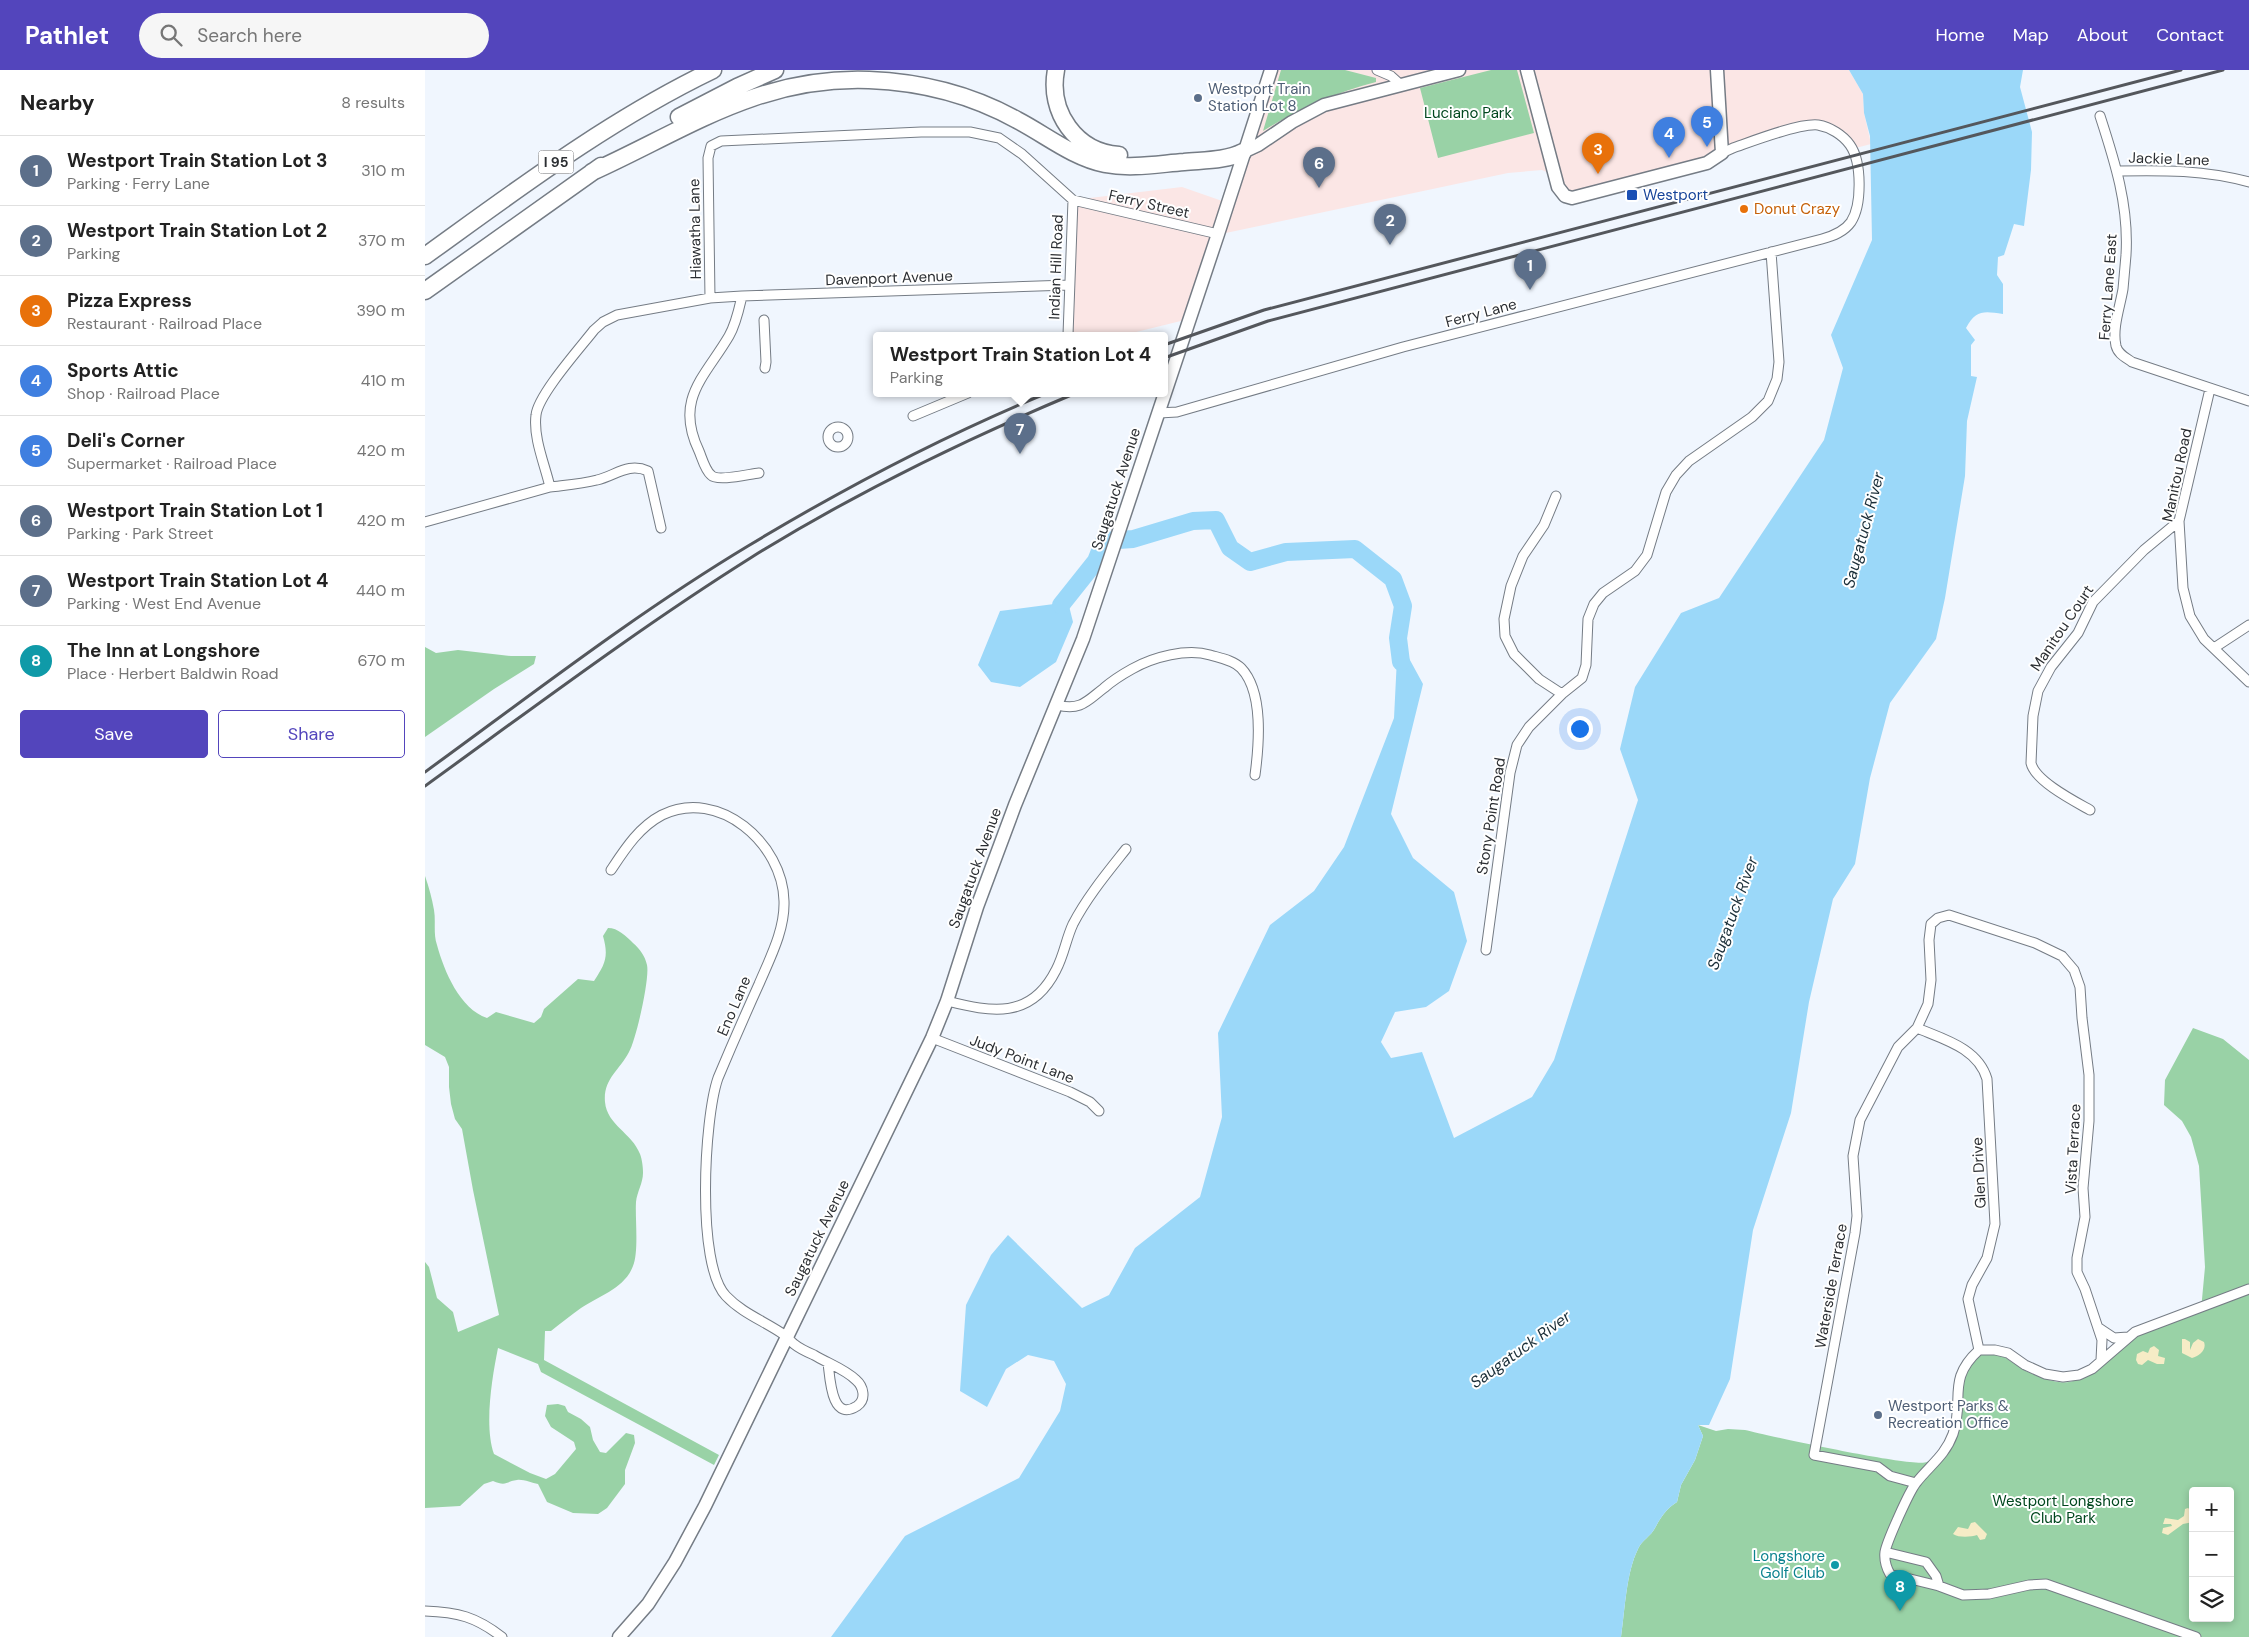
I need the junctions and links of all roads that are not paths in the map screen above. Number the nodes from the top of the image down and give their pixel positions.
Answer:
1 (709, 70) edge
2 (713, 70) edge
3 (775, 70) edge
4 (1056, 70) edge
5 (1271, 70) edge
6 (1377, 70) edge
7 (1459, 70) edge
8 (1527, 70) edge
9 (1717, 70) edge
10 (694, 79) junction
11 (1401, 85) junction
12 (2100, 116) dead end
13 (1243, 152) junction
14 (1722, 153) junction
15 (2118, 171) junction
16 (592, 172) junction
17 (2249, 182) edge
18 (1073, 200) junction
19 (1218, 234) junction
20 (1771, 252) junction
21 (425, 256) edge
22 (1068, 285) junction
23 (425, 291) edge
24 (742, 296) junction
25 (710, 298) junction
26 (763, 320) dead end
27 (1068, 332) edge
28 (765, 368) dead end
29 (1168, 384) edge
30 (2210, 388) junction
31 (958, 397) edge
32 (1164, 397) edge
33 (2249, 401) edge
34 (1159, 413) junction
35 (913, 416) dead end
36 (759, 473) dead end
37 (550, 487) junction
38 (1556, 496) dead end
39 (2179, 521) junction
40 (425, 522) edge
41 (661, 528) dead end
42 (2249, 625) edge
43 (2214, 648) junction
44 (2249, 682) edge
45 (1562, 694) junction
46 (1057, 705) junction
47 (1255, 775) dead end
48 (2090, 810) dead end
49 (1126, 849) dead end
50 (611, 870) dead end
51 (1486, 950) dead end
52 (2074, 970) joint
53 (947, 1001) junction
54 (1917, 1028) junction
55 (932, 1038) junction
56 (1099, 1112) dead end
57 (2249, 1289) edge
58 (2097, 1326) junction
59 (787, 1337) junction
60 (2128, 1337) junction
61 (1979, 1350) junction
62 (2101, 1360) junction
63 (828, 1363) junction
64 (1916, 1483) junction
65 (1885, 1552) junction
66 (1939, 1586) junction
67 (425, 1612) edge
68 (502, 1637) edge
69 (619, 1637) edge
70 (2196, 1637) edge

1 - 10 highway
2 - 10 highway, I 95
3 - 16 highway, I 95
4 - 13 highway
5 - 13 main road, Saugatuck Avenue
6 - 11 street
7 - 11 main road
8 - 14 main road
9 - 14 main road
10 - 21 highway, I 95
11 - 13 main road
12 - 15 street, Ferry Lane East
13 - 16 highway
13 - 19 main road, Saugatuck Avenue
14 - 20 street, Ferry Lane
15 - 17 street, Jackie Lane
15 - 30 street, Ferry Lane East
16 - 23 highway, I 95
18 - 19 street, Ferry Street
18 - 22 street, Indian Hill Road
18 - 25 street, Hiawatha Lane
19 - 29 main road, Saugatuck Avenue
20 - 34 street, Ferry Lane
20 - 45 street, Stony Point Road
22 - 24 street, Davenport Avenue
22 - 27 street, Indian Hill Road
24 - 25 street, Davenport Avenue
24 - 36 street
25 - 37 street, Hiawatha Lane
26 - 28 street
30 - 33 street, Ferry Lane East
30 - 39 street, Manitou Road
31 - 35 street
32 - 34 main road, Saugatuck Avenue
34 - 46 main road, Saugatuck Avenue
37 - 40 street
37 - 41 street
38 - 45 street
39 - 43 street, Manitou Road
39 - 48 street, Manitou Court
42 - 43 street
43 - 44 street, Manitou Road
45 - 51 street, Stony Point Road
46 - 47 street
46 - 53 main road, Saugatuck Avenue
49 - 53 street
50 - 59 street, Eno Lane
52 - 54 street, Waterside Terrace
52 - 58 street, Vista Terrace
53 - 55 main road, Saugatuck Avenue
54 - 61 street, Glen Drive
54 - 64 street, Waterside Terrace
55 - 56 street, Judy Point Lane
55 - 59 main road, Saugatuck Avenue
57 - 60 street
58 - 60 street
58 - 62 street, Vista Terrace
59 - 63 street, Eno Lane
59 - 69 main road, Saugatuck Avenue
60 - 62 street
61 - 62 street
61 - 64 street
63 - 63 street, Eno Lane
64 - 65 street
65 - 66 street
65 - 66 street
66 - 70 street
67 - 68 street

